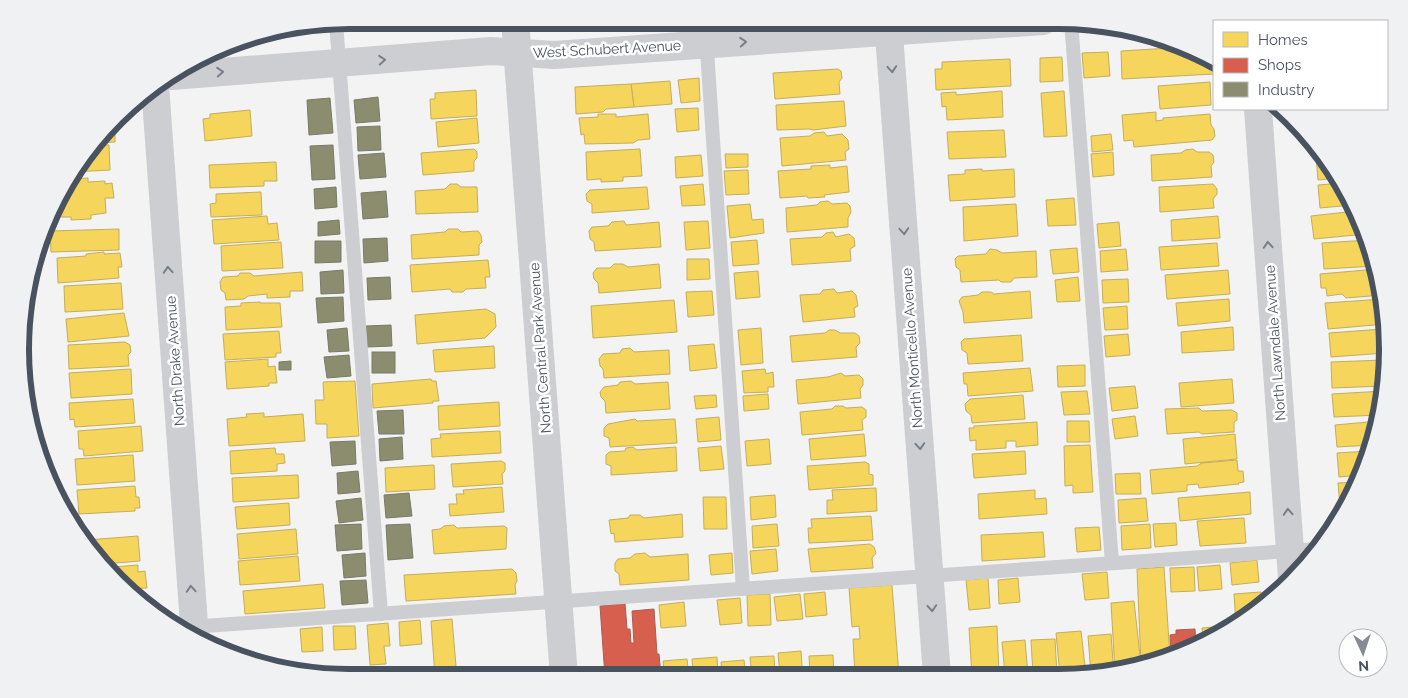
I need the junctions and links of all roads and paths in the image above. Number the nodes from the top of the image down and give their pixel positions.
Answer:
1 (337, 29) edge
2 (516, 29) edge
3 (798, 29) edge
4 (889, 29) edge
5 (1073, 29) edge
6 (706, 32) edge
7 (517, 53) junction
8 (339, 63) junction
9 (184, 75) edge
10 (156, 94) edge
11 (1258, 110) edge
12 (1308, 550) edge
13 (1290, 551) junction
14 (1112, 563) junction
15 (1291, 569) edge
16 (929, 576) junction
17 (743, 589) junction
18 (558, 602) junction
19 (381, 614) junction
20 (190, 626) edge
21 (197, 630) edge
22 (563, 669) edge
23 (936, 669) edge

1 - 8 lane
2 - 7 street, North Central Park Avenue
6 -> 3 street, West Schubert Avenue
4 -> 16 street, North Monticello Avenue
5 - 14 lane
6 - 7 street, West Schubert Avenue
6 - 17 lane
8 -> 7 street, West Schubert Avenue
7 - 18 street, North Central Park Avenue
9 -> 8 street, West Schubert Avenue
8 - 19 lane
20 -> 10 street, North Drake Avenue
13 -> 11 street, North Lawndale Avenue
12 - 13 lane
13 - 14 lane
13 - 15 street, North Lawndale Avenue
14 - 16 lane
16 - 17 lane
16 -> 23 street, North Monticello Avenue
17 - 18 lane
18 - 19 lane
18 - 22 street, North Central Park Avenue
19 - 21 lane

